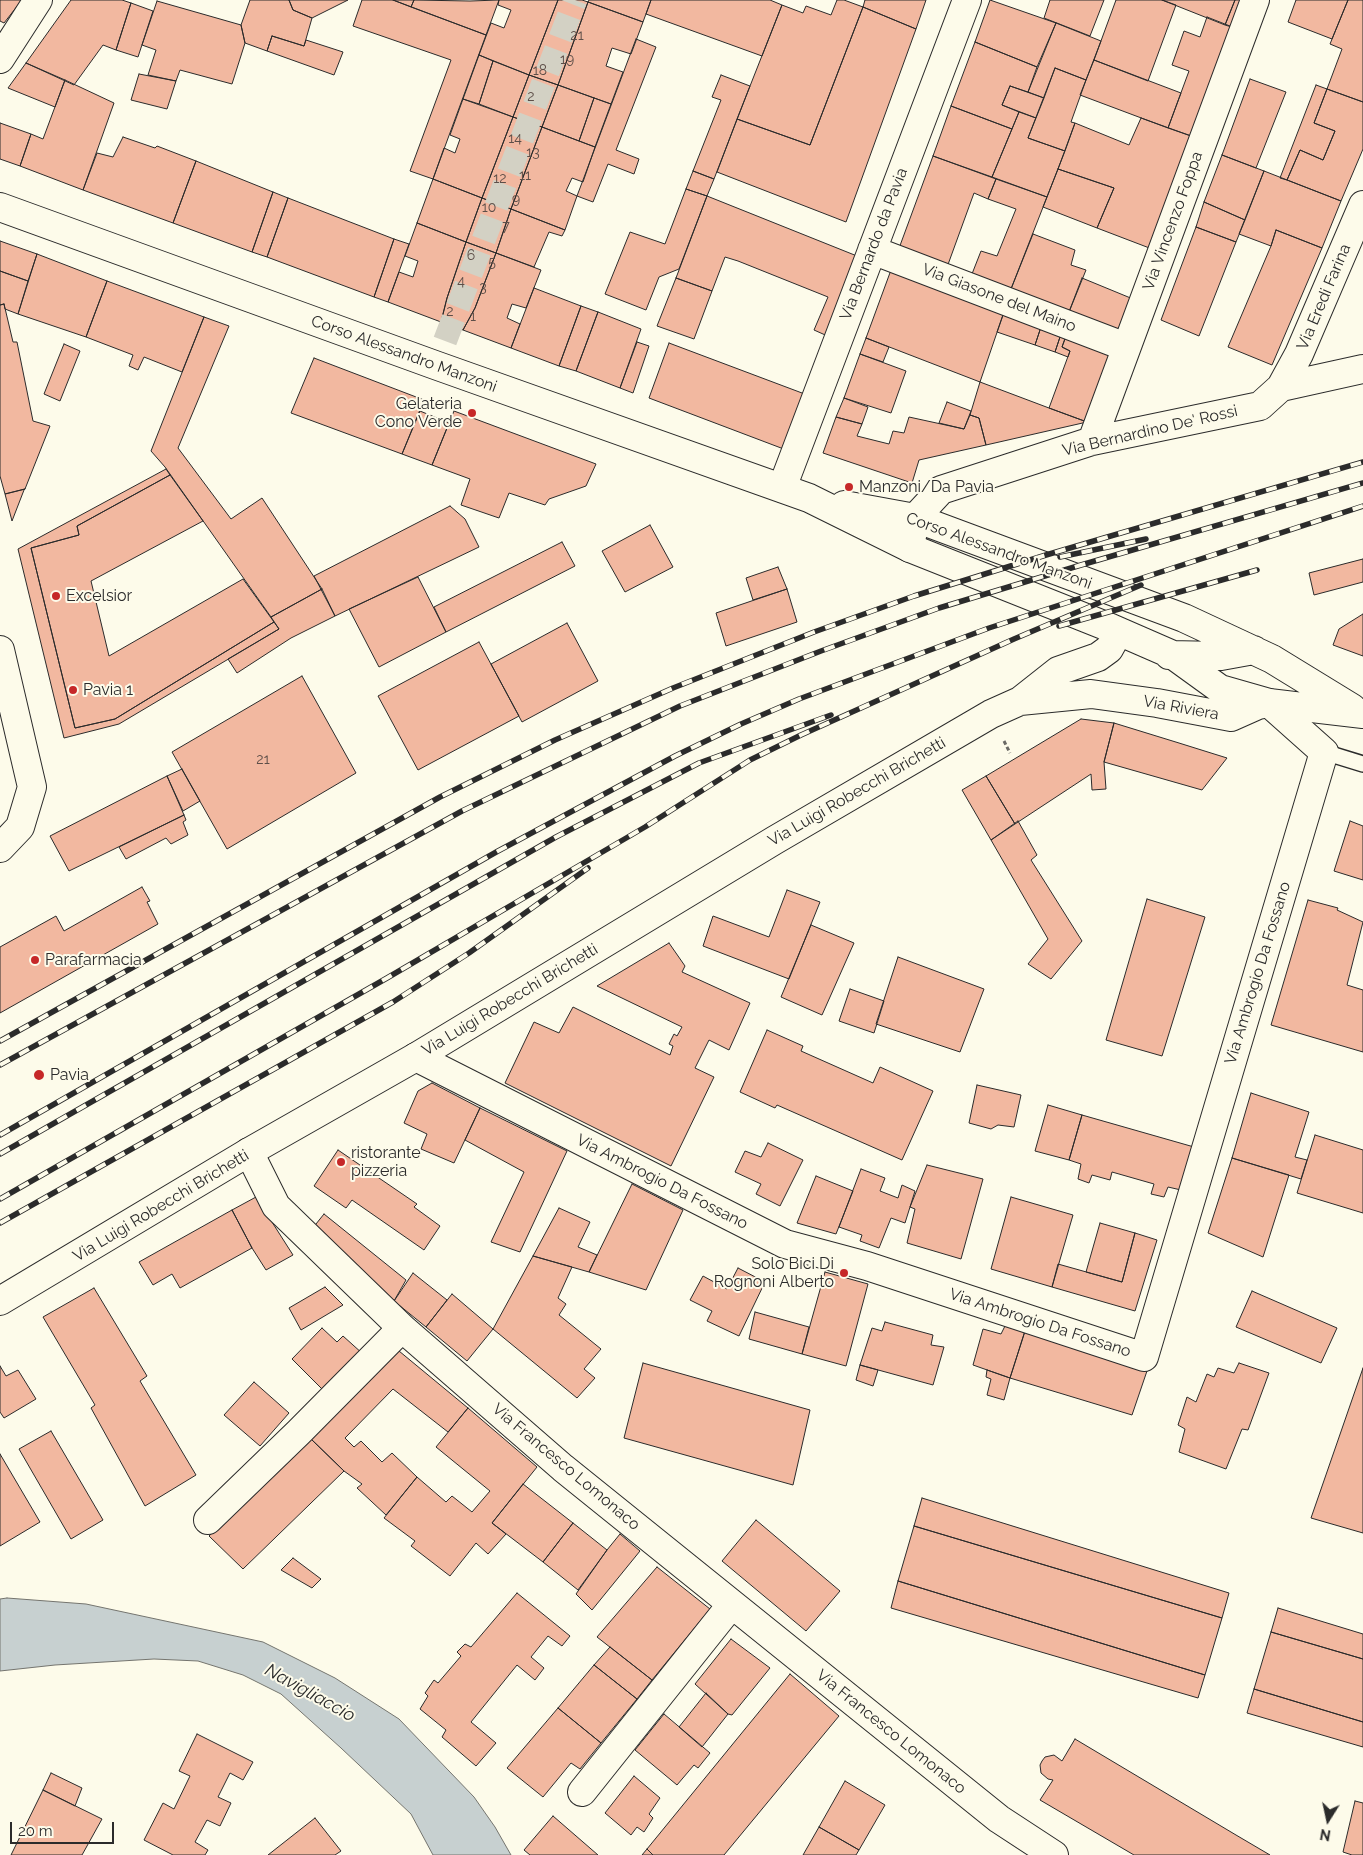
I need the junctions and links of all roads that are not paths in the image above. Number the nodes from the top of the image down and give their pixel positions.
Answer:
1 (38, 0) edge
2 (967, 0) edge
3 (1255, 0) edge
4 (0, 59) edge
5 (1363, 205) edge
6 (0, 207) edge
7 (872, 250) junction
8 (1126, 347) junction
9 (1363, 369) edge
10 (1281, 387) junction
11 (1092, 441) junction
12 (782, 488) junction
13 (809, 498) junction
14 (915, 518) junction
15 (910, 548) junction
16 (1184, 618) joint
17 (1111, 628) junction
18 (0, 650) edge
19 (1173, 655) junction
20 (1263, 655) junction
21 (1098, 657) junction
22 (1091, 694) joint
23 (1020, 701) junction
24 (1269, 703) junction
25 (1361, 713) edge
26 (1324, 752) junction
27 (1363, 764) edge
28 (0, 848) edge
29 (416, 1057) junction
30 (249, 1152) junction
31 (0, 1302) edge
32 (402, 1328) junction
33 (208, 1520) dead end
34 (732, 1604) junction
35 (582, 1792) dead end
36 (1054, 1855) edge

1 - 4 street
2 - 7 street, Via Bernardo da Pavia
3 - 8 street, Via Vincenzo Foppa
5 - 10 street, Via Eredi Farina
6 - 12 street, Corso Alessandro Manzoni
7 - 8 street, Via Giasone del Maino
7 - 12 street, Via Bernardo da Pavia
8 - 11 street, Via Vincenzo Foppa
9 - 10 street, Via Bernardino De' Rossi
10 - 11 street, Via Bernardino De' Rossi
11 - 14 street, Via Bernardino De' Rossi
12 - 13 street, Corso Alessandro Manzoni
13 - 14 street, Corso Alessandro Manzoni
13 - 15 street, Corso Alessandro Manzoni
14 - 15 street
14 - 16 street, Corso Alessandro Manzoni
15 - 17 street, Corso Alessandro Manzoni
16 - 20 street, Via Riviera
17 - 19 street, Via Riviera
17 - 21 street, Via Luigi Robecchi Brichetti
18 - 28 street
19 - 20 street, Via Riviera
19 - 21 street, Via Luigi Robecchi Brichetti
19 - 24 street, Via Riviera
20 - 24 street
20 - 25 street, Via Riviera
21 - 23 street, Via Luigi Robecchi Brichetti
22 - 23 street, Via Luigi Robecchi Brichetti
22 - 24 street, Via Riviera
23 - 29 street, Via Luigi Robecchi Brichetti
24 - 25 street, Via Riviera
24 - 26 street, Via Riviera
26 - 27 lane
26 - 29 street, Via Ambrogio Da Fossano
29 - 30 street, Via Luigi Robecchi Brichetti
30 - 31 street, Via Luigi Robecchi Brichetti
30 - 32 street, Via Francesco Lomonaco
32 - 33 street
32 - 34 street, Via Francesco Lomonaco
34 - 35 street
34 - 36 street, Via Francesco Lomonaco

